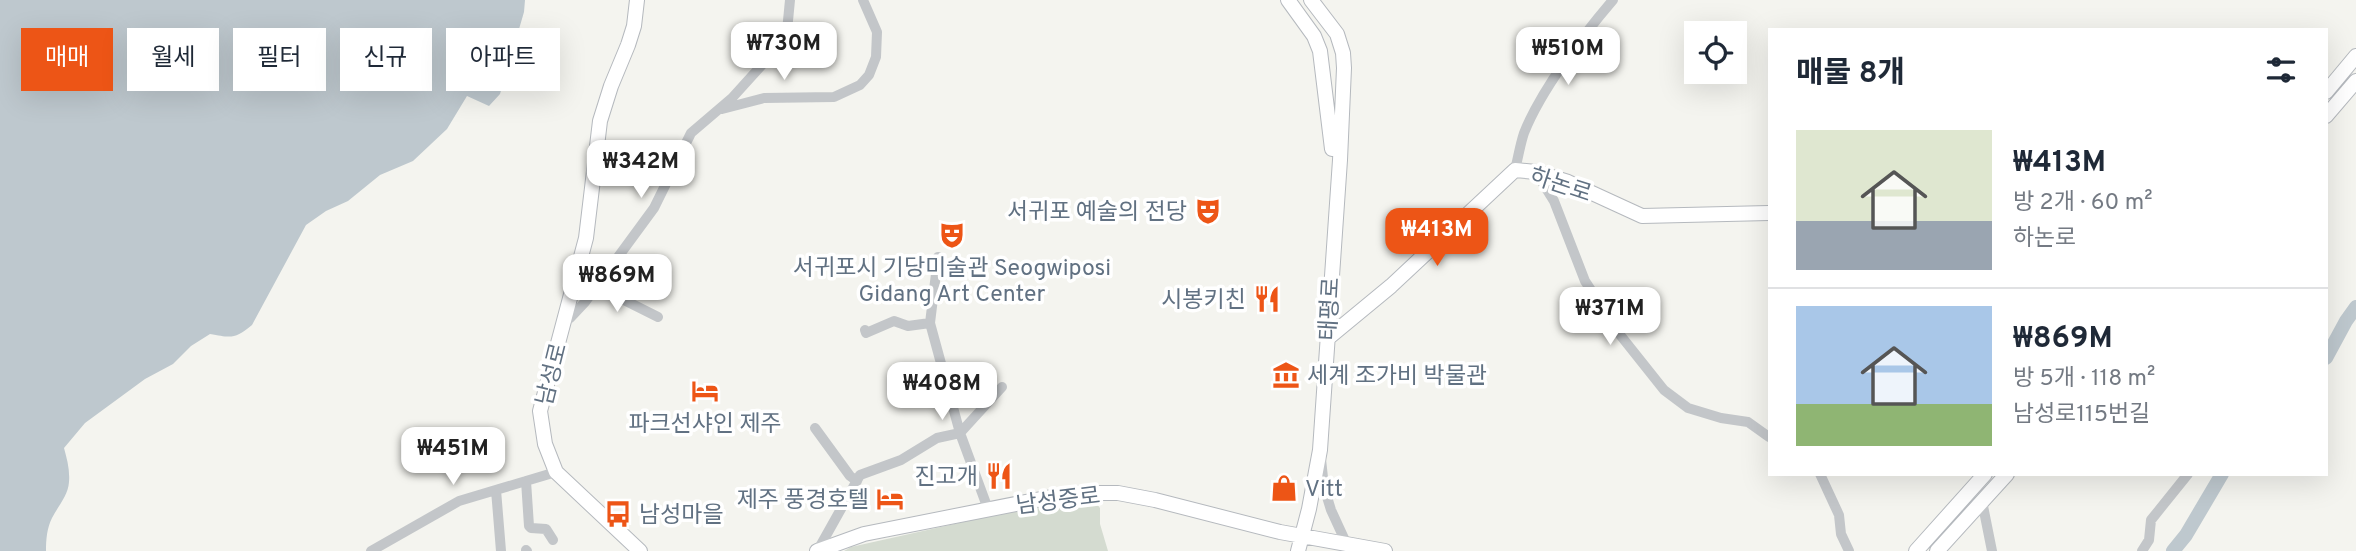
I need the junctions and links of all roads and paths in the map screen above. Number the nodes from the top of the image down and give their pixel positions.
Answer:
1 (637, 0) edge
2 (790, 0) edge
3 (863, 0) edge
4 (1289, 0) edge
5 (1311, 0) edge
6 (1613, 0) edge
7 (2356, 57) edge
8 (2356, 81) edge
9 (2328, 90) edge
10 (718, 110) junction
11 (2328, 114) edge
12 (1515, 170) junction
13 (1536, 172) junction
14 (1336, 190) junction
15 (1768, 213) edge
16 (938, 257) dead end
17 (600, 280) junction
18 (566, 316) junction
19 (658, 317) dead end
20 (930, 323) junction
21 (865, 330) dead end
22 (1328, 338) junction
23 (1002, 387) dead end
24 (814, 428) dead end
25 (960, 433) junction
26 (1768, 436) edge
27 (1320, 450) junction
28 (556, 472) junction
29 (1821, 476) edge
30 (1983, 476) edge
31 (2005, 476) edge
32 (2187, 476) edge
33 (526, 481) junction
34 (857, 481) junction
35 (496, 490) junction
36 (1982, 501) junction
37 (988, 509) junction
38 (1301, 535) junction
39 (554, 540) dead end
40 (1348, 547) edge
41 (371, 551) edge
42 (501, 551) edge
43 (640, 551) edge
44 (817, 551) edge
45 (1298, 551) edge
46 (1385, 551) edge
47 (1849, 551) edge
48 (1916, 551) edge
49 (1937, 551) edge
50 (1992, 551) edge
51 (2142, 551) edge

1 - 18 street, 남성로
2 - 10 street
3 - 10 street
4 - 14 street, 태평로
5 - 14 street, 태평로
6 - 12 street
7 - 9 street
8 - 11 street
10 - 17 street
12 - 13 street, 하논로
12 - 22 street, 하논로
13 - 15 street, 하논로
13 - 26 street
14 - 22 street, 태평로
16 - 20 street
17 - 18 street
17 - 19 street
18 - 28 street, 남성로
20 - 21 street
20 - 25 street
22 - 27 street, 태평로
23 - 25 street
24 - 34 street
25 - 34 street
25 - 37 street
27 - 38 street, 태평로
27 - 40 street
28 - 33 street
28 - 43 street, 남성로
29 - 47 street
30 - 48 street
31 - 36 street
32 - 51 street
33 - 35 street
33 - 39 street
34 - 44 street
35 - 41 street
35 - 42 street
36 - 49 street
36 - 50 street
37 - 38 street, 남성중로
37 - 44 street, 남성중로
38 - 40 street, 남성중로
38 - 45 street, 태평로
40 - 46 street, 남성중로

